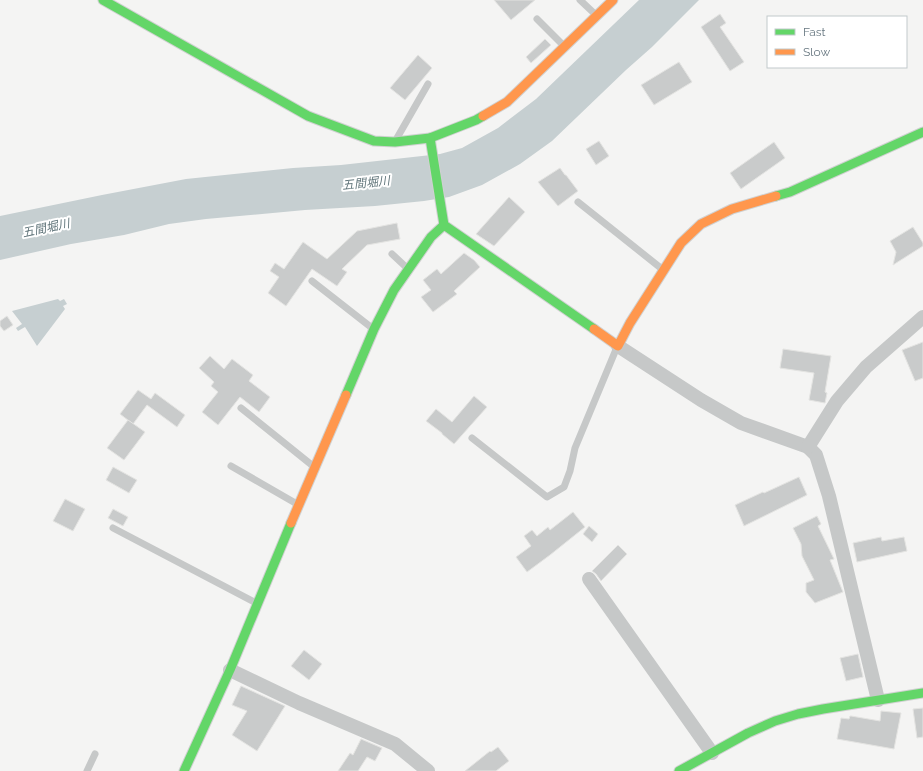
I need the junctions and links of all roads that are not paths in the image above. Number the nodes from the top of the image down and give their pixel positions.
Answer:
1 (103, 0) edge
2 (580, 0) edge
3 (613, 0) edge
4 (597, 16) junction
5 (536, 19) dead end
6 (565, 47) junction
7 (428, 84) dead end
8 (923, 132) edge
9 (430, 138) junction
10 (395, 142) junction
11 (578, 202) dead end
12 (444, 225) junction
13 (392, 254) dead end
14 (408, 270) junction
15 (664, 270) junction
16 (312, 281) dead end
17 (923, 317) edge
18 (374, 329) junction
19 (618, 346) junction
20 (241, 408) dead end
21 (472, 438) dead end
22 (808, 447) junction
23 (231, 466) dead end
24 (315, 467) junction
25 (299, 505) junction
26 (113, 528) dead end
27 (589, 579) dead end
28 (258, 604) junction
29 (230, 670) junction
30 (923, 694) edge
31 (878, 700) junction
32 (712, 753) junction
33 (95, 754) dead end
34 (87, 771) edge
35 (184, 771) edge
36 (428, 771) edge
37 (680, 771) edge

1 - 10 street
2 - 4 lane
3 - 4 street
4 - 6 street
5 - 6 lane
6 - 9 street
7 - 10 lane
8 - 15 street
9 - 10 street
9 - 12 street
11 - 15 lane
12 - 14 street
12 - 19 street
13 - 14 lane
14 - 18 street
15 - 19 street
16 - 18 lane
17 - 22 street
18 - 24 street
19 - 21 lane
19 - 22 street
20 - 24 lane
22 - 31 street
23 - 25 lane
24 - 25 street
25 - 28 street
26 - 28 lane
27 - 32 street
28 - 29 street
29 - 35 street
29 - 36 street
30 - 31 street
31 - 32 street
32 - 37 street
33 - 34 lane

